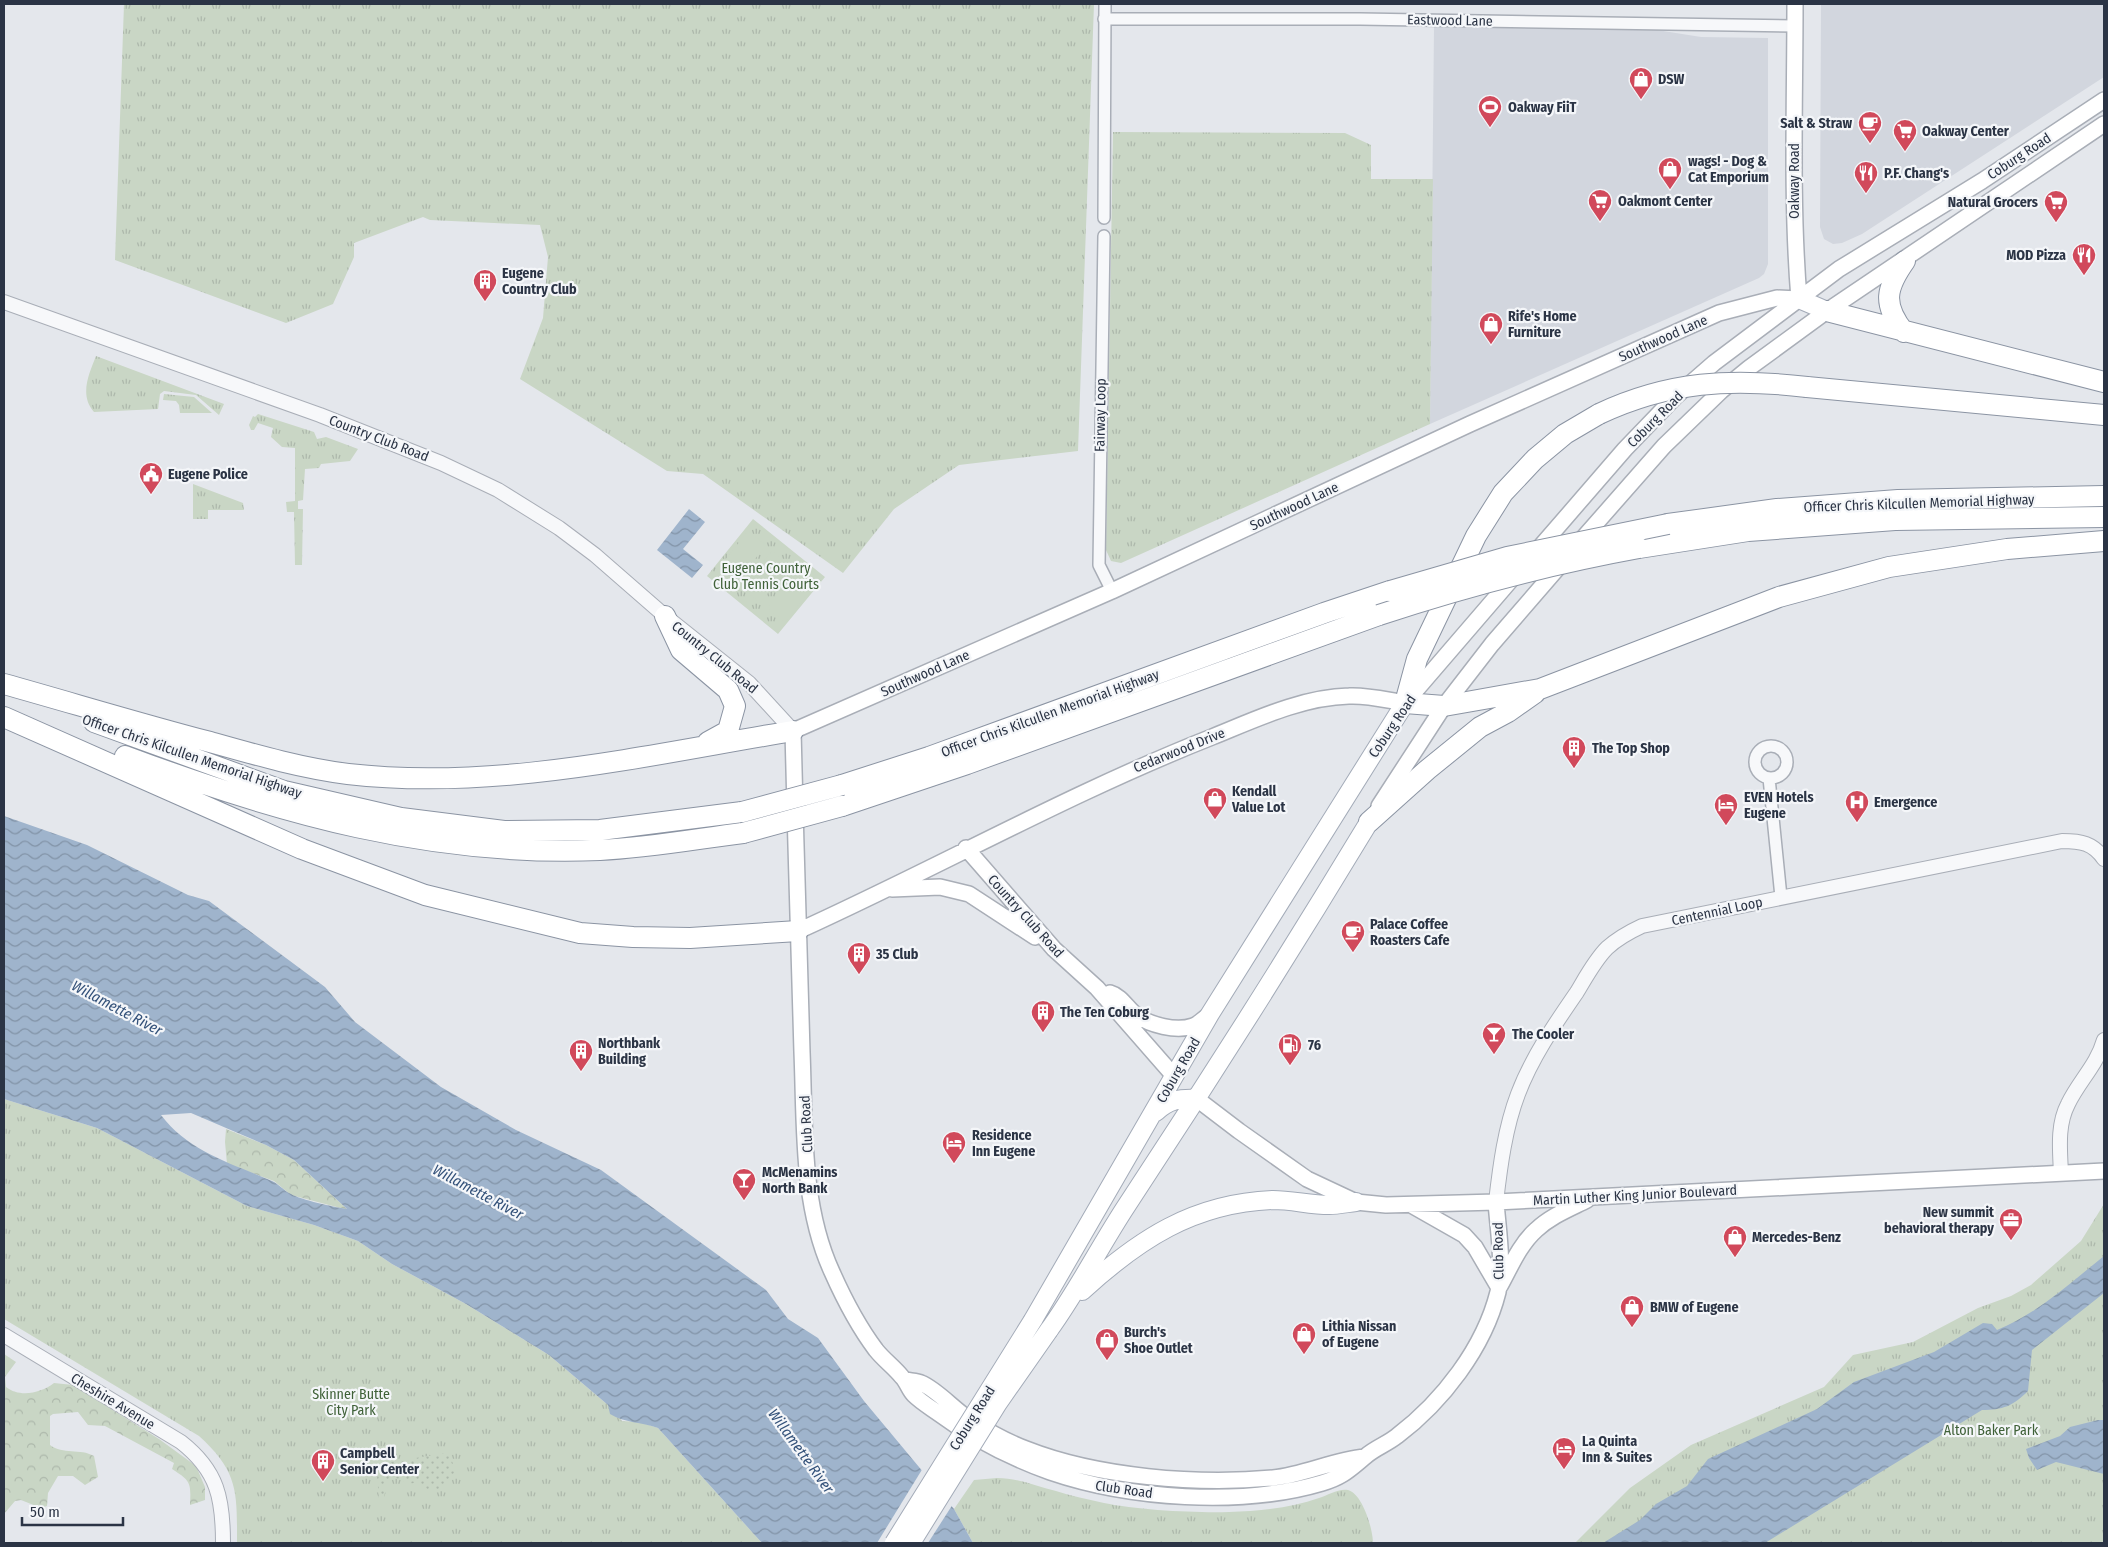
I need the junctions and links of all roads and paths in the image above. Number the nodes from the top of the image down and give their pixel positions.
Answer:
1 (1104, 4) edge
2 (1795, 4) edge
3 (1104, 19) junction
4 (1795, 26) junction
5 (2104, 100) edge
6 (2104, 124) edge
7 (1104, 218) dead end
8 (1104, 236) dead end
9 (1905, 261) junction
10 (1799, 299) junction
11 (4, 302) edge
12 (1827, 311) junction
13 (1904, 332) junction
14 (2104, 382) edge
15 (2104, 415) edge
16 (2104, 496) edge
17 (2104, 516) edge
18 (2104, 541) edge
19 (1112, 591) junction
20 (665, 616) junction
21 (4, 684) edge
22 (4, 689) edge
23 (1405, 703) junction
24 (1509, 704) junction
25 (1444, 706) junction
26 (4, 710) edge
27 (4, 717) edge
28 (793, 731) junction
29 (701, 746) junction
30 (1769, 778) dead end
31 (1369, 822) junction
32 (966, 848) junction
33 (2104, 859) edge
34 (885, 889) junction
35 (1781, 897) junction
36 (798, 930) junction
37 (1054, 949) junction
38 (1097, 988) junction
39 (1210, 1014) junction
40 (2104, 1040) edge
41 (1174, 1076) junction
42 (1197, 1099) junction
43 (1150, 1117) junction
44 (2104, 1171) edge
45 (2061, 1172) junction
46 (1595, 1196) junction
47 (1356, 1202) junction
48 (1496, 1202) junction
49 (1412, 1206) junction
50 (1499, 1288) junction
51 (1068, 1304) junction
52 (4, 1334) edge
53 (223, 1543) edge
54 (894, 1543) edge
55 (911, 1543) edge

1 - 3 street
2 - 4 main road, Oakway Road
3 - 4 street, Eastwood Lane
3 - 7 street
4 - 10 main road, Oakway Road
5 - 10 main road, Coburg Road
6 - 9 main road, Coburg Road
8 - 19 street, Fairway Loop
9 - 12 main road, Coburg Road
9 - 13 highway
10 - 12 main road
10 - 19 main road, Southwood Lane
10 - 23 main road, Coburg Road
11 - 20 street, Country Club Road
12 - 13 highway
12 - 25 main road, Coburg Road
13 - 14 highway
15 - 23 highway, bridge
16 - 22 highway, Officer Chris Kilcullen Memorial Highway, bridge
17 - 26 highway, Officer Chris Kilcullen Memorial Highway, bridge
18 - 24 highway
19 - 28 main road, Southwood Lane
20 - 28 street, Country Club Road
20 - 29 highway
21 - 29 highway
23 - 25 highway
23 - 32 main road, Cedarwood Drive
23 - 39 main road, Coburg Road
24 - 25 highway
24 - 31 highway
25 - 31 main road, Coburg Road
27 - 36 highway
28 - 29 highway
28 - 36 main road
30 - 35 street
31 - 42 main road, Coburg Road
32 - 34 main road
32 - 37 main road, Country Club Road
33 - 35 street, Centennial Loop
34 - 36 main road
34 - 37 main road
35 - 48 street, Centennial Loop
36 - 50 main road, Club Road
37 - 38 main road, Country Club Road
38 - 39 main road
38 - 41 main road, Country Club Road
39 - 41 main road, Coburg Road
40 - 45 street
41 - 43 main road, Coburg Road
42 - 43 main road
42 - 47 main road, Martin Luther King Junior Boulevard
42 - 51 main road, Coburg Road
43 - 54 main road, Coburg Road, bridge
44 - 45 main road, Martin Luther King Junior Boulevard
45 - 46 main road, Martin Luther King Junior Boulevard
46 - 48 main road, Martin Luther King Junior Boulevard
46 - 50 main road
47 - 49 main road, Martin Luther King Junior Boulevard
47 - 51 main road
48 - 49 main road, Martin Luther King Junior Boulevard
48 - 50 main road, Club Road
49 - 50 main road
51 - 55 main road, Coburg Road, bridge
52 - 53 street, Cheshire Avenue

